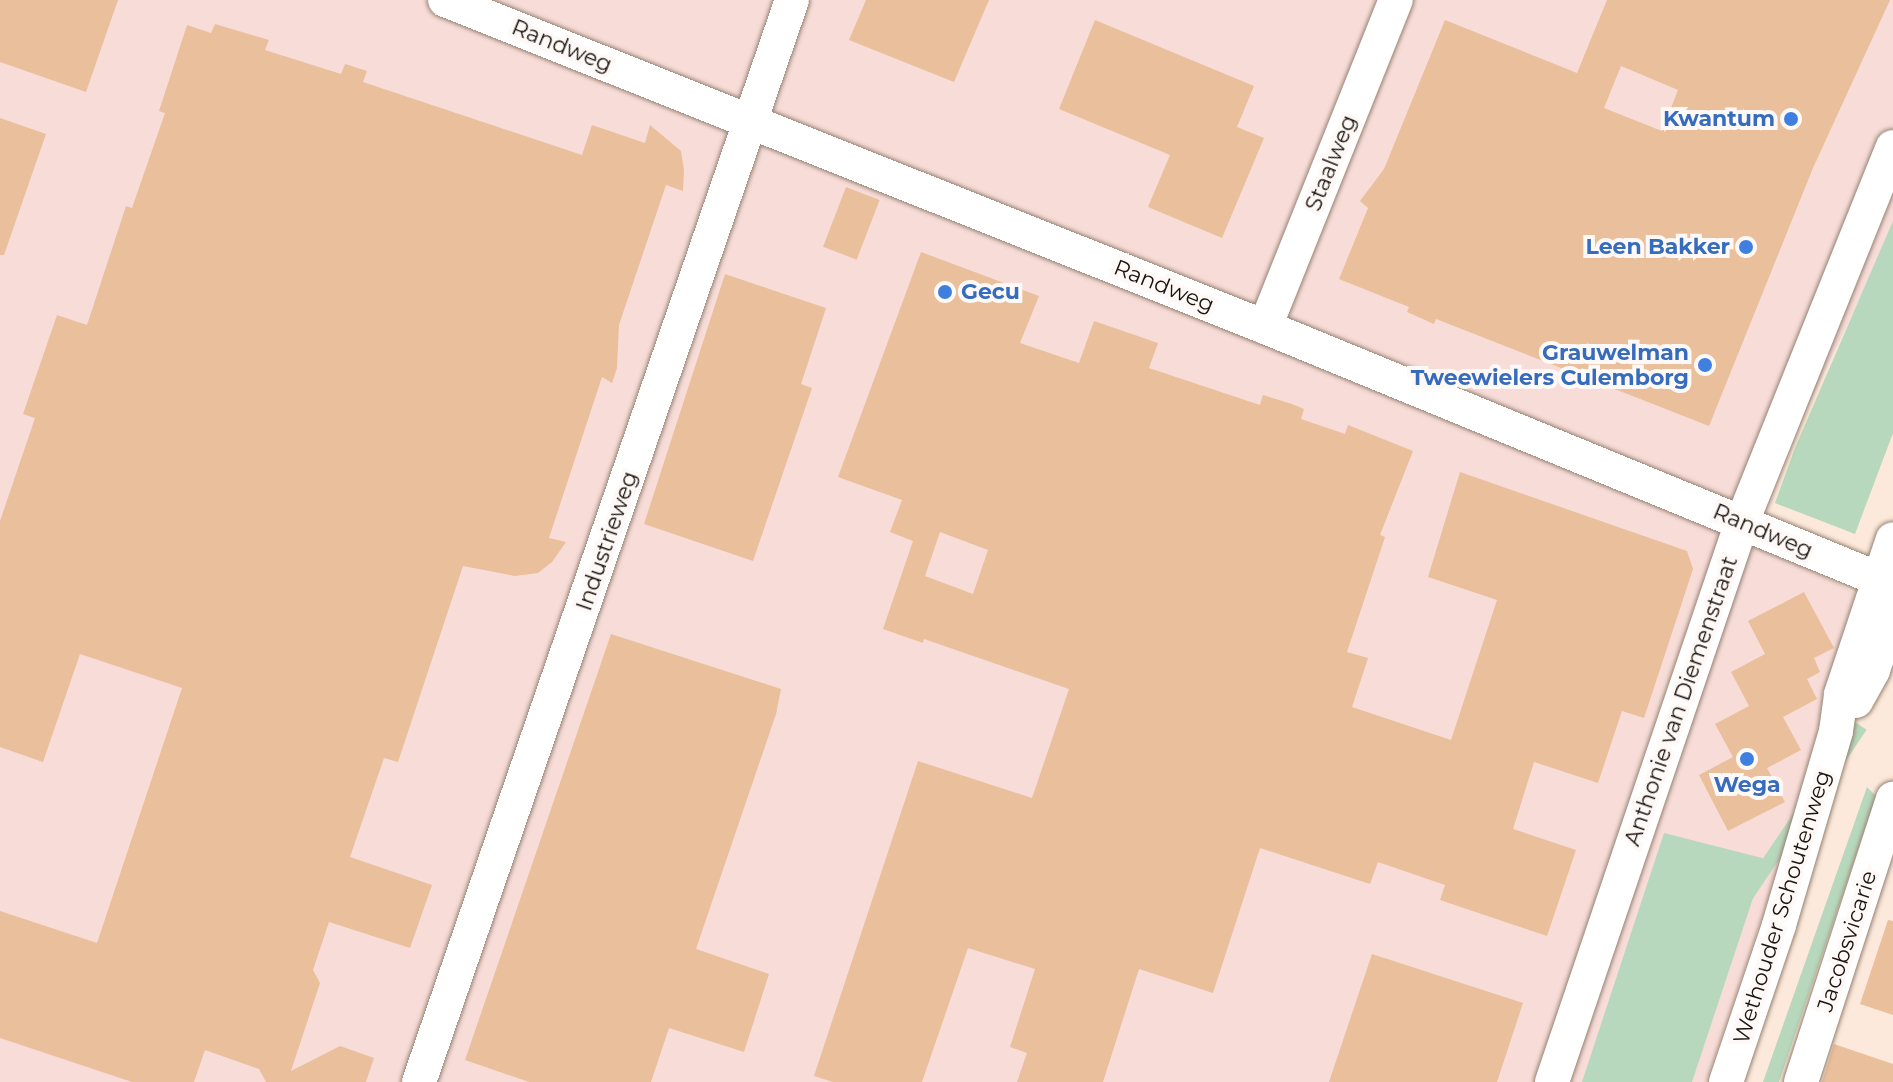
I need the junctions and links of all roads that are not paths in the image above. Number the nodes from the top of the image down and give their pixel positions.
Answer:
1 (445, 0) edge
2 (792, 0) edge
3 (1396, 0) edge
4 (752, 121) junction
5 (1893, 147) edge
6 (1265, 327) junction
7 (1742, 522) junction
8 (1893, 539) edge
9 (1886, 583) edge
10 (1893, 613) edge
11 (1836, 731) junction
12 (1893, 799) edge
13 (419, 1082) edge
14 (1552, 1082) edge
15 (1726, 1082) edge
16 (1801, 1082) edge

1 - 4 street, Randweg
2 - 4 street, Industrieweg
3 - 6 street, Staalweg
4 - 6 street, Randweg
4 - 13 street, Industrieweg
5 - 7 street, Anthonie van Diemenstraat
6 - 7 street, Randweg
7 - 9 street, Randweg
7 - 14 street, Anthonie van Diemenstraat
8 - 9 street, Wethouder Schoutenweg
9 - 11 street, Wethouder Schoutenweg
10 - 11 street, Wethouder Schoutenweg
11 - 15 street, Wethouder Schoutenweg
12 - 16 street, Jacobsvicarie

